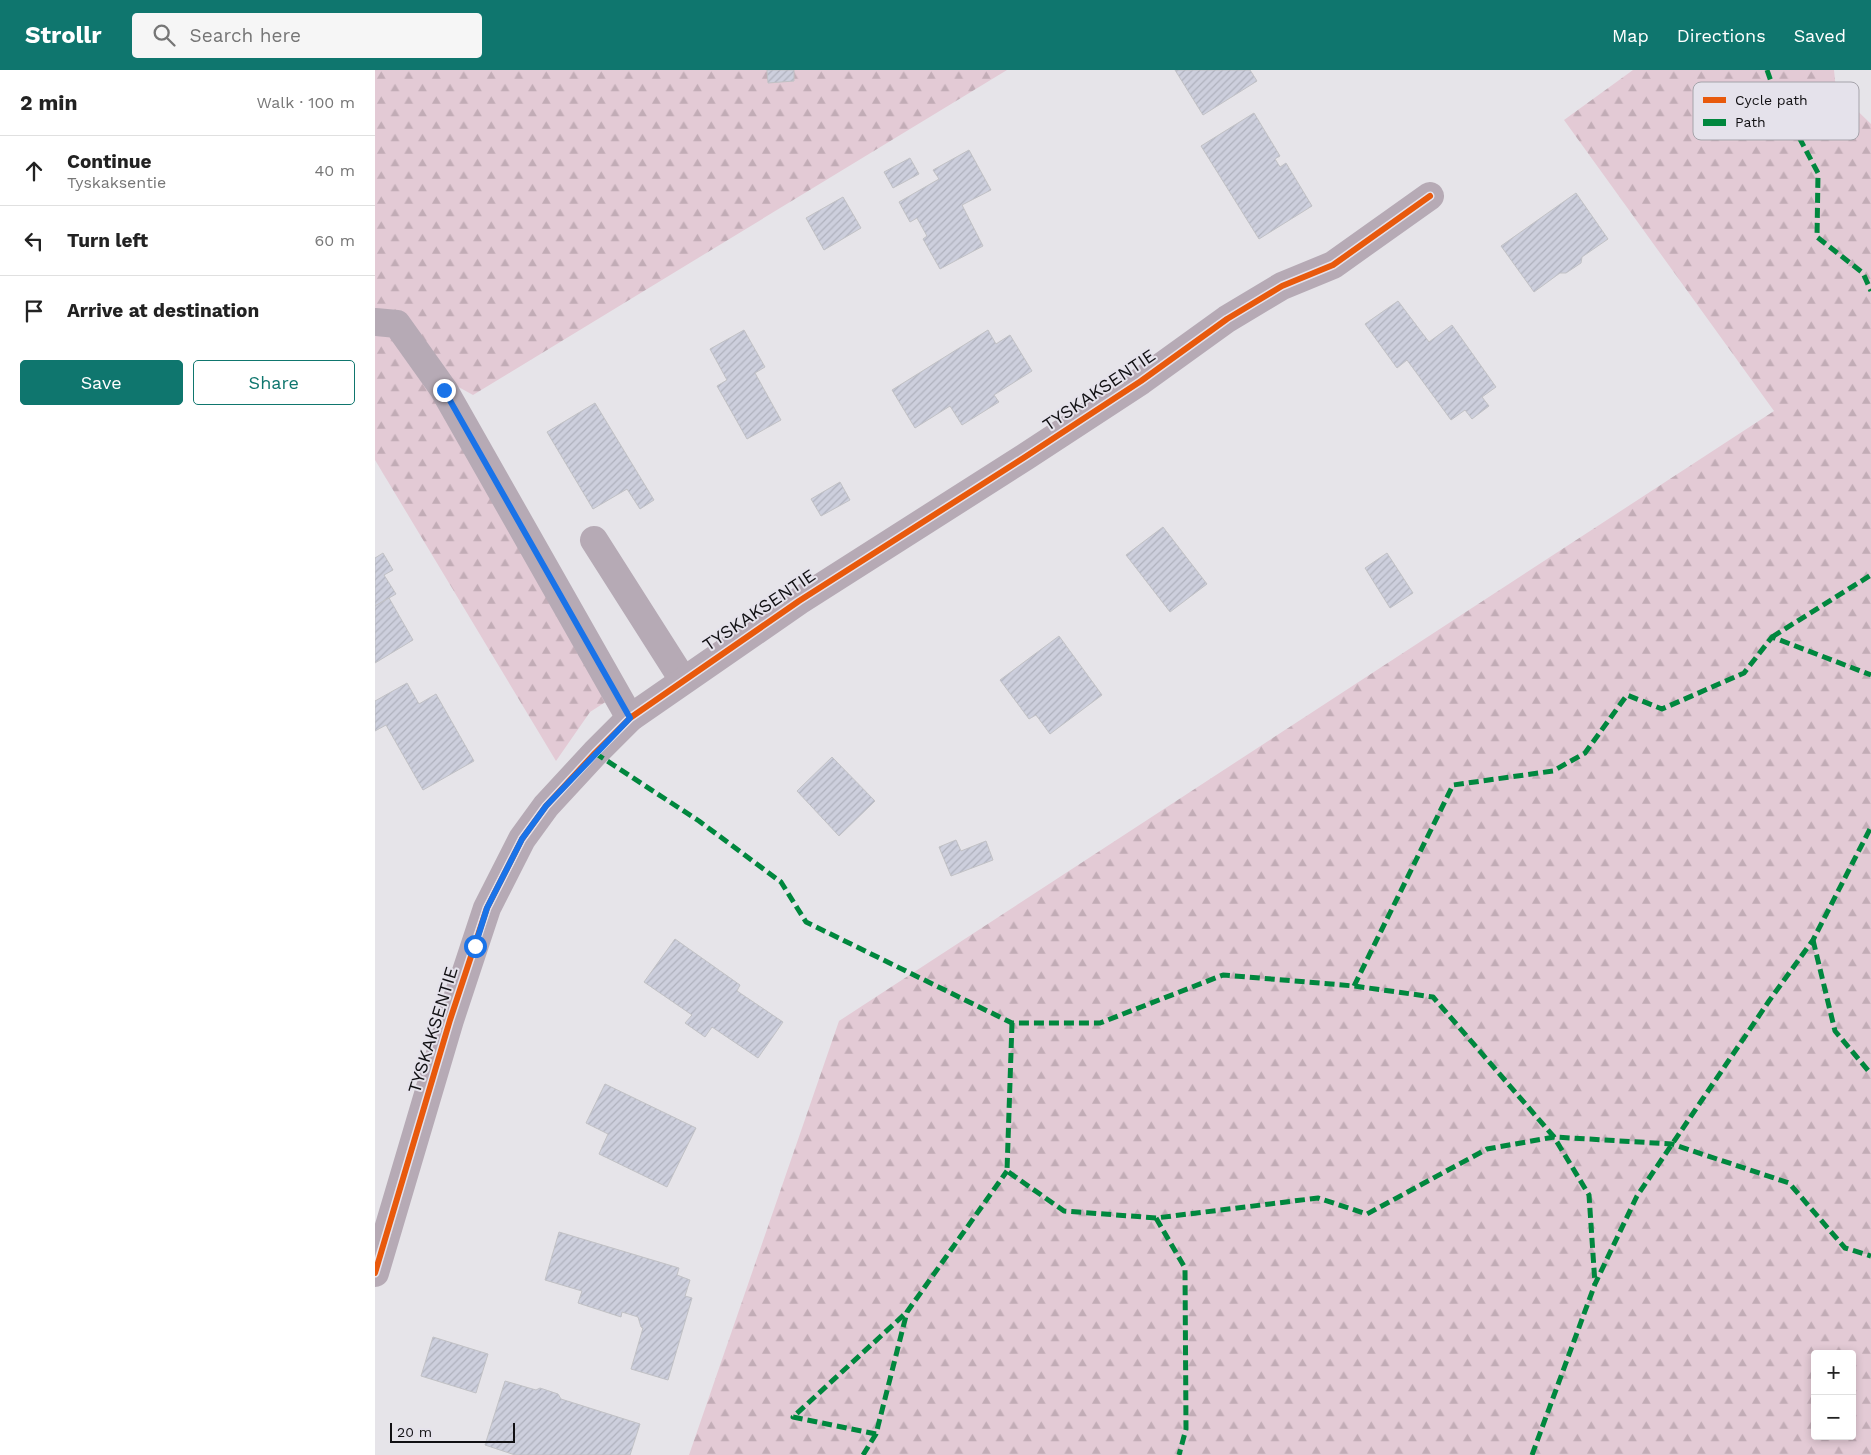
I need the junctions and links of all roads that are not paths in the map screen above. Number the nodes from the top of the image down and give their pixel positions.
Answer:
1 (1430, 196) dead end
2 (375, 322) edge
3 (593, 540) dead end
4 (683, 680) junction
5 (630, 718) junction
6 (375, 1273) edge

1 - 4 street, TYSKAKSENTIE
2 - 5 street
3 - 4 street
4 - 5 street, TYSKAKSENTIE
5 - 6 street, TYSKAKSENTIE

